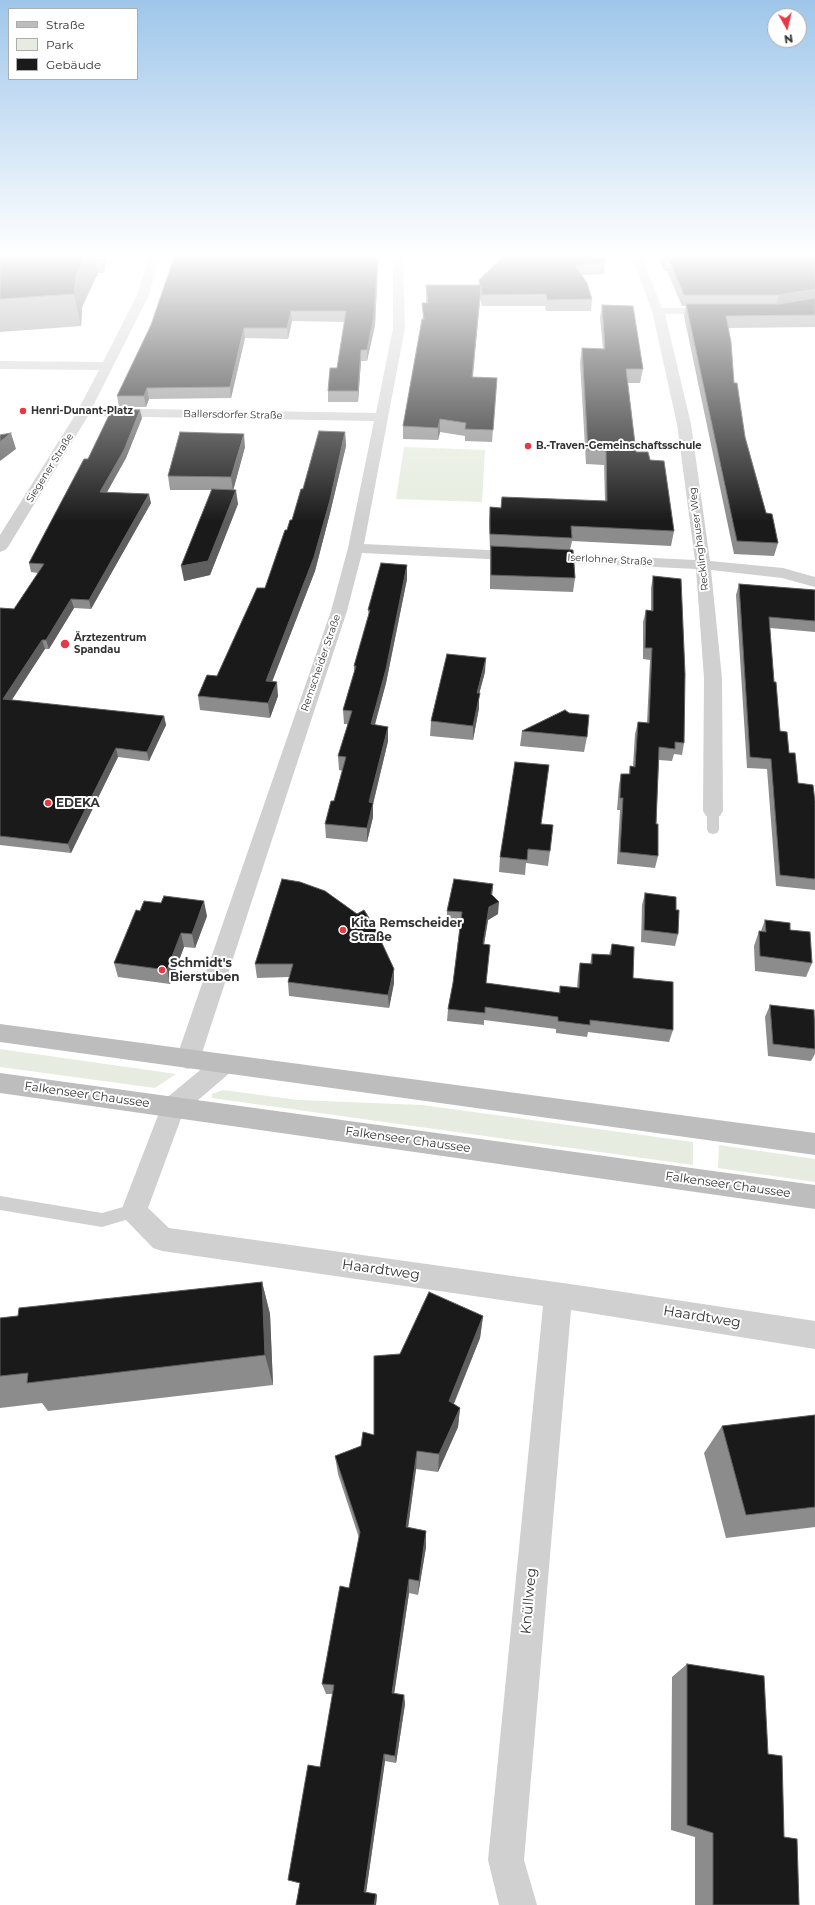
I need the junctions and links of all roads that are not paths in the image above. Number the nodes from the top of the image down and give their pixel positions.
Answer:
1 (119, 344) edge
2 (395, 344) edge
3 (666, 344) edge
4 (0, 365) edge
5 (108, 366) junction
6 (84, 412) junction
7 (381, 417) junction
8 (3, 539) edge
9 (356, 548) junction
10 (703, 565) junction
11 (815, 582) edge
12 (713, 811) joint
13 (713, 830) dead end
14 (0, 1033) edge
15 (188, 1059) junction
16 (224, 1064) junction
17 (0, 1083) edge
18 (173, 1107) junction
19 (815, 1144) edge
20 (815, 1198) edge
21 (0, 1203) edge
22 (134, 1211) junction
23 (558, 1296) junction
24 (815, 1335) edge
25 (518, 1905) edge

1 - 5 street, Siegener Straße
2 - 7 street, Remscheider Straße
3 - 10 street, Recklinghauser Weg
4 - 5 street
5 - 6 street, Siegener Straße
6 - 7 street, Ballersdorfer Straße
6 - 8 street, Siegener Straße
7 - 9 street, Remscheider Straße
9 - 10 street, Iserlohner Straße
9 - 15 street, Remscheider Straße
10 - 11 street, Iserlohner Straße
10 - 12 street, Recklinghauser Weg
12 - 13 lane, Recklinghauser Weg
14 - 15 main road
15 - 16 main road
16 - 18 street
16 - 19 main road
17 - 18 main road, Falkenseer Chaussee
18 - 20 main road, Falkenseer Chaussee
18 - 22 street
21 - 22 lane
22 - 23 street, Haardtweg
23 - 24 street, Haardtweg
23 - 25 street, Knüllweg

